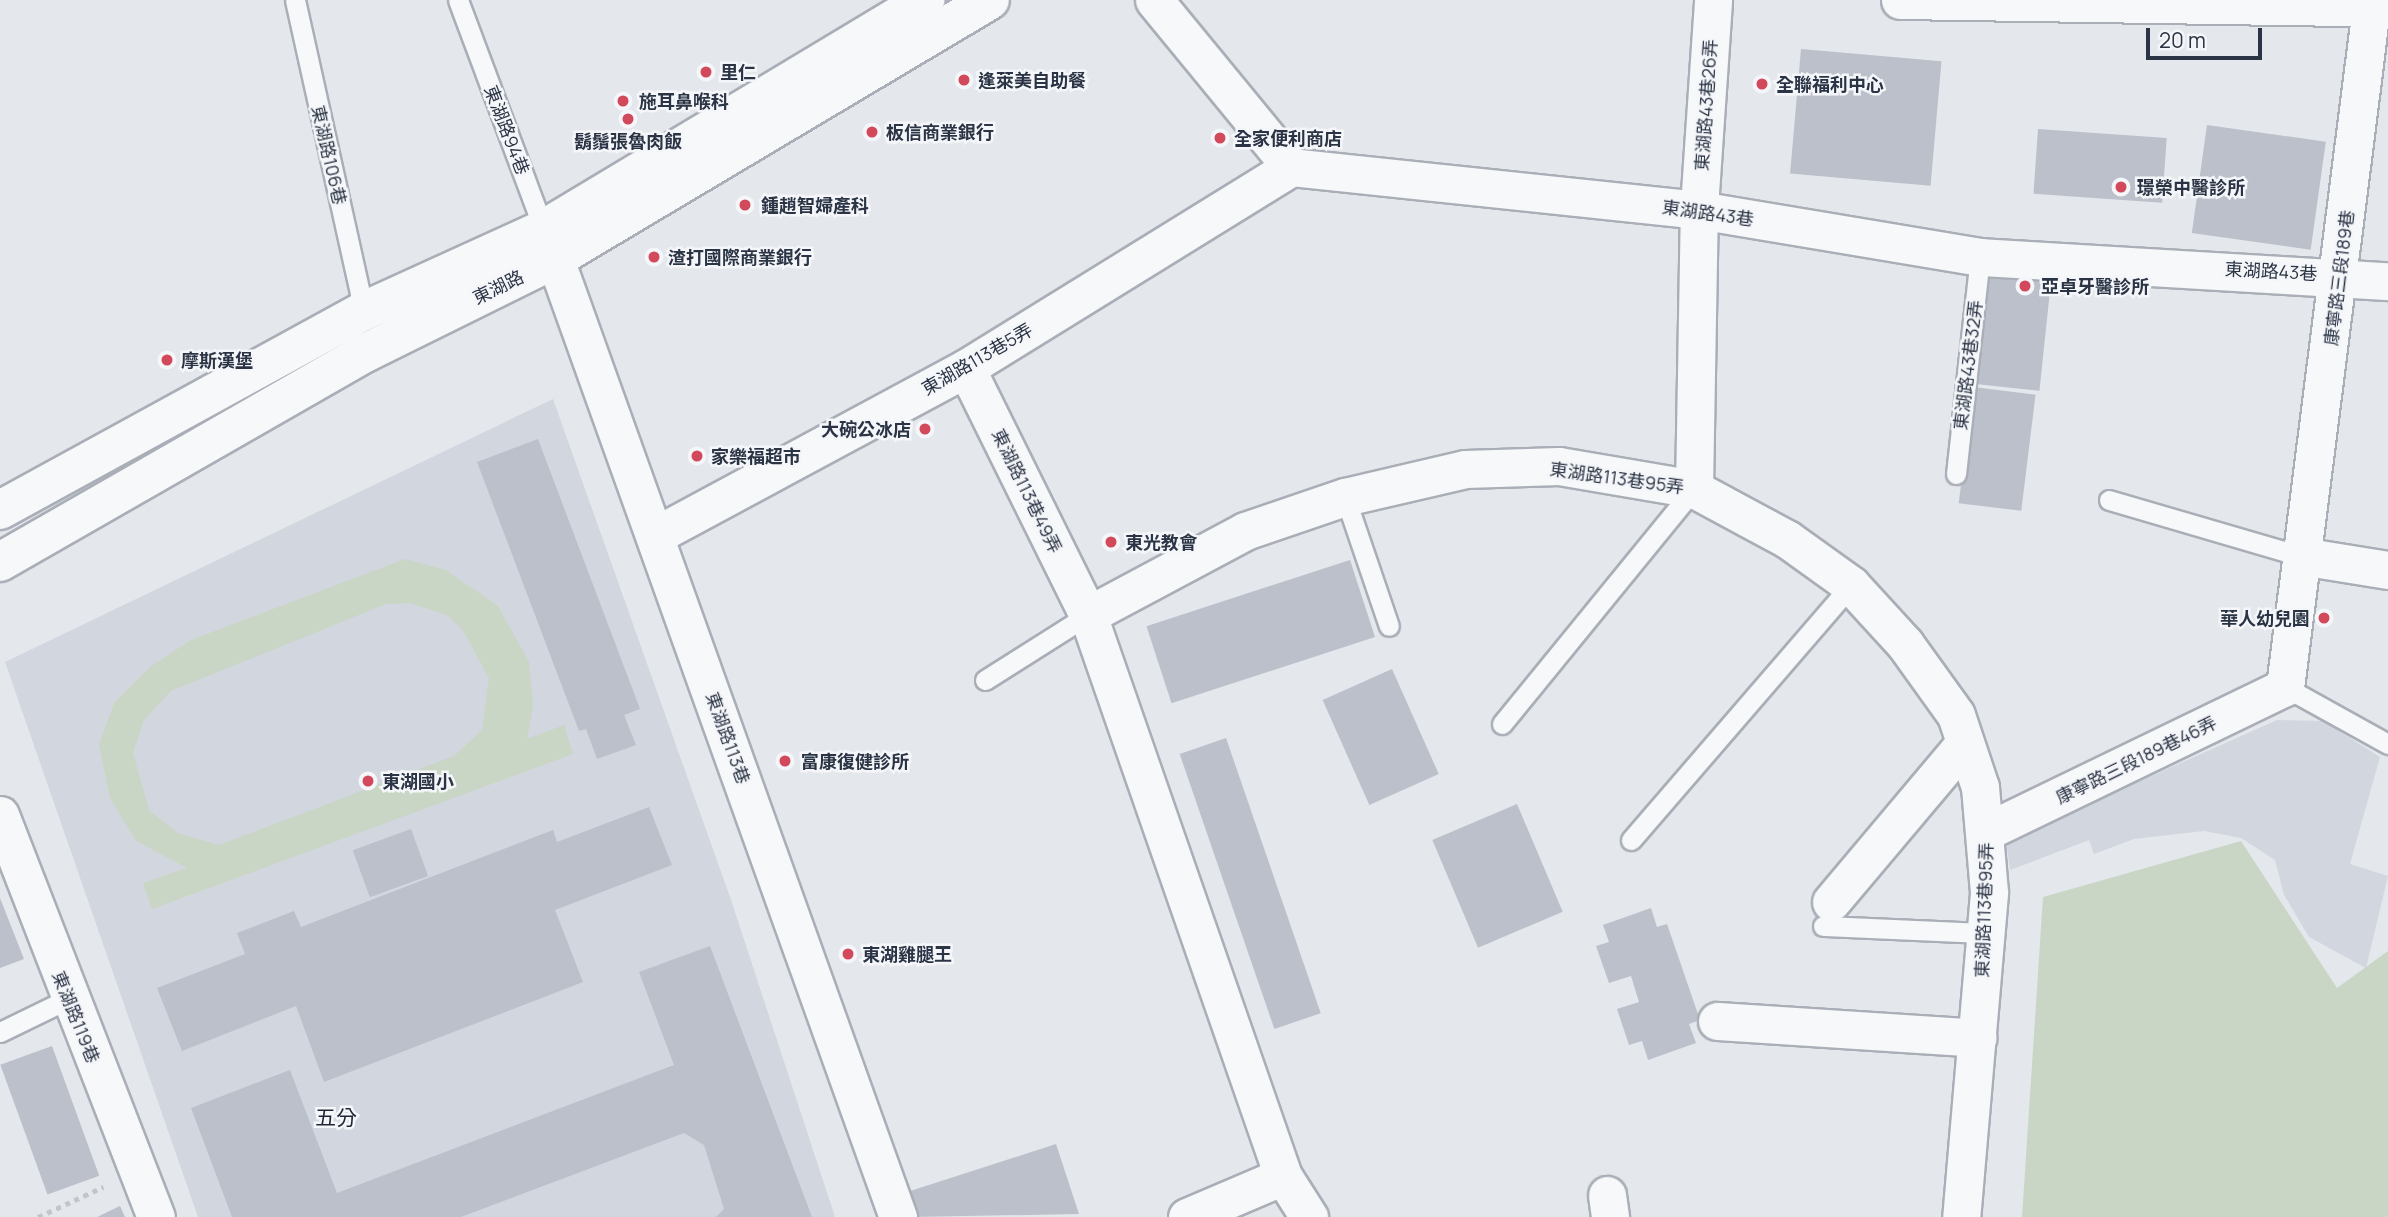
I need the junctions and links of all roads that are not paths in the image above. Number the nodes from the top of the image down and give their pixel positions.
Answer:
1 (295, 0) edge
2 (458, 0) edge
3 (925, 0) edge
4 (990, 0) edge
5 (1154, 0) edge
6 (1713, 0) edge
7 (1899, 0) edge
8 (2377, 5) edge
9 (1288, 162) junction
10 (1699, 210) junction
11 (550, 244) junction
12 (1980, 257) junction
13 (2339, 275) junction
14 (2388, 281) edge
15 (364, 311) junction
16 (966, 368) junction
17 (1955, 474) dead end
18 (1694, 489) junction
19 (1345, 497) junction
20 (2109, 500) dead end
21 (0, 510) edge
22 (656, 535) junction
23 (2301, 556) junction
24 (0, 562) edge
25 (2388, 570) edge
26 (1852, 585) junction
27 (1088, 615) junction
28 (1389, 626) dead end
29 (985, 680) dead end
30 (2285, 687) junction
31 (1502, 724) dead end
32 (2388, 744) edge
33 (1963, 745) junction
34 (3, 829) edge
35 (1987, 831) junction
36 (1631, 840) dead end
37 (1827, 914) joint
38 (1986, 933) junction
39 (68, 999) junction
40 (1717, 1021) dead end
41 (0, 1032) edge
42 (1977, 1038) junction
43 (1283, 1176) junction
44 (156, 1217) edge
45 (898, 1217) edge
46 (1187, 1217) edge
47 (1309, 1217) edge
48 (1961, 1217) edge

1 - 15 lane, 東湖路106巷
2 - 11 lane, 東湖路94巷
3 - 11 street, 東湖路
4 - 11 street, 東湖路
5 - 9 street
6 - 10 street, 東湖路43巷26弄
7 - 8 street
8 - 13 street, 康寧路三段189巷
9 - 10 street, 東湖路43巷
9 - 16 street, 東湖路113巷5弄
10 - 12 street, 東湖路43巷
10 - 18 street, 東湖路43巷26弄
11 - 15 street, 東湖路
11 - 22 street, 東湖路113巷
11 - 24 street, 東湖路
12 - 13 street, 東湖路43巷
12 - 17 lane, 東湖路43巷32弄
13 - 14 street, 東湖路43巷
13 - 23 street, 康寧路三段189巷
15 - 21 street, 東湖路
16 - 22 street, 東湖路113巷5弄
16 - 27 street, 東湖路113巷49弄
18 - 19 street, 東湖路113巷95弄
18 - 26 street, 東湖路113巷95弄
18 - 31 lane
19 - 27 street, 東湖路113巷95弄
19 - 28 lane
20 - 23 lane
22 - 45 street, 東湖路113巷
23 - 25 street
23 - 30 street, 康寧路三段189巷
26 - 33 street, 東湖路113巷95弄
26 - 36 lane
27 - 29 lane
27 - 43 street, 東湖路113巷49弄
30 - 32 lane
30 - 35 street, 康寧路三段189巷46弄
33 - 35 street, 東湖路113巷95弄
33 - 37 street
34 - 39 street, 東湖路119巷
35 - 38 street, 東湖路113巷95弄
37 - 38 lane
38 - 42 street, 東湖路113巷95弄
39 - 41 lane
39 - 44 street, 東湖路119巷
40 - 42 street
42 - 48 street, 東湖路113巷95弄
43 - 46 street
43 - 47 street, 東湖路113巷49弄

